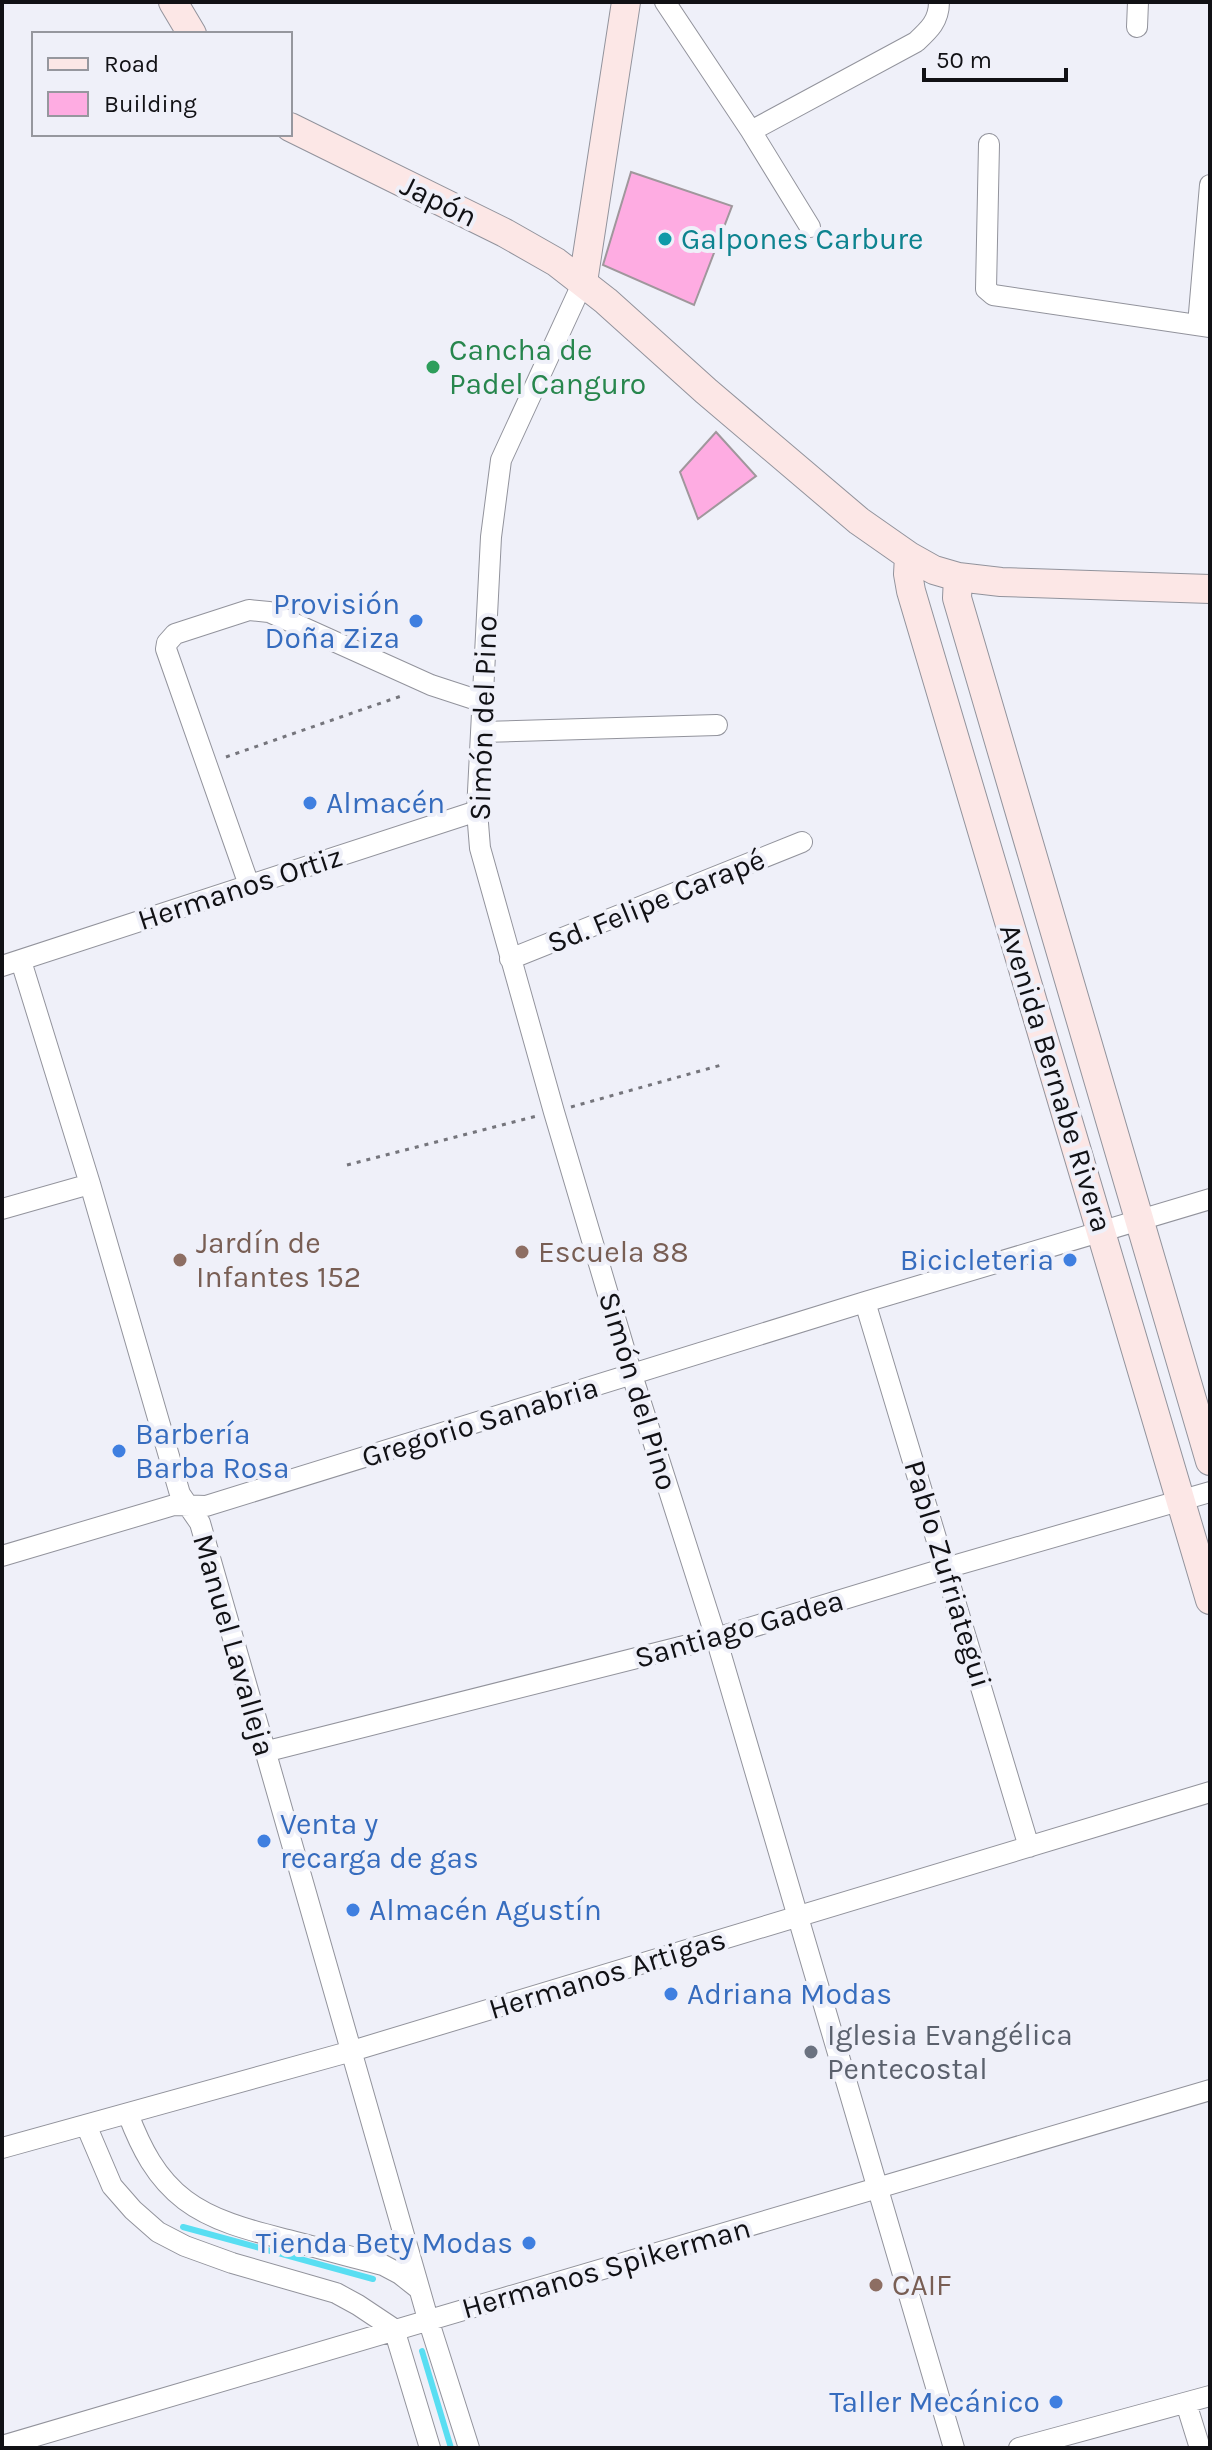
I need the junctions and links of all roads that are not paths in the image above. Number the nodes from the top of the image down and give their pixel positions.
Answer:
1 (173, 2) edge
2 (626, 2) edge
3 (665, 2) edge
4 (939, 2) edge
5 (1138, 2) edge
6 (1137, 27) dead end
7 (191, 32) edge
8 (292, 128) edge
9 (751, 131) junction
10 (989, 144) dead end
11 (1210, 185) edge
12 (810, 227) dead end
13 (583, 282) junction
14 (1204, 326) edge
15 (909, 556) junction
16 (958, 577) junction
17 (1210, 589) edge
18 (483, 702) junction
19 (717, 725) dead end
20 (482, 732) junction
21 (477, 811) junction
22 (802, 842) dead end
23 (249, 885) junction
24 (510, 959) junction
25 (11, 963) edge
26 (90, 1184) junction
27 (1210, 1199) edge
28 (2, 1209) edge
29 (1139, 1220) junction
30 (1102, 1231) junction
31 (865, 1302) junction
32 (632, 1375) junction
33 (1210, 1461) edge
34 (1210, 1492) edge
35 (1180, 1500) junction
36 (188, 1506) junction
37 (2, 1556) edge
38 (946, 1568) junction
39 (1210, 1600) edge
40 (716, 1638) junction
41 (264, 1752) junction
42 (1210, 1792) edge
43 (1029, 1847) junction
44 (797, 1916) junction
45 (352, 2051) junction
46 (1210, 2090) edge
47 (128, 2114) junction
48 (86, 2125) junction
49 (2, 2148) edge
50 (879, 2188) junction
51 (419, 2289) junction
52 (428, 2319) junction
53 (394, 2329) junction
54 (1210, 2396) edge
55 (1186, 2403) junction
56 (2, 2446) edge
57 (430, 2448) edge
58 (469, 2448) edge
59 (954, 2448) edge
60 (1019, 2448) edge
61 (1200, 2448) edge

1 - 7 street
2 - 13 street
3 - 9 street
4 - 9 street
5 - 6 street
8 - 13 street, Japón
9 - 12 street
10 - 14 street
11 - 14 street
13 - 15 street, Japón
13 - 18 street, Simón del Pino
15 - 16 street, Japón
15 - 30 street, Avenida Bernabe Rivera
16 - 17 street, Japón
16 - 29 street, Avenida Bernabe Rivera
18 - 20 street, Simón del Pino
18 - 23 street
19 - 20 street
20 - 21 street, Simón del Pino
21 - 23 street, Hermanos Ortiz
21 - 24 street, Simón del Pino
22 - 24 street, Sd. Felipe Carapé
23 - 25 street, Hermanos Ortiz
24 - 32 street, Simón del Pino
25 - 26 street, Manuel Lavalleja
26 - 28 street
26 - 36 street, Manuel Lavalleja
27 - 29 street, Gregorio Sanabria
29 - 30 street, Gregorio Sanabria
29 - 33 street, Avenida Bernabe Rivera
30 - 31 street, Gregorio Sanabria
30 - 35 street, Avenida Bernabe Rivera
31 - 32 street, Gregorio Sanabria
31 - 38 street, Pablo Zufriategui
32 - 36 street, Gregorio Sanabria
32 - 40 street, Simón del Pino
34 - 35 street, Santiago Gadea
35 - 38 street, Santiago Gadea
35 - 39 street, Avenida Bernabe Rivera
36 - 37 street, Gregorio Sanabria
36 - 41 street, Manuel Lavalleja
38 - 40 street, Santiago Gadea
38 - 43 street, Pablo Zufriategui
40 - 41 street, Santiago Gadea
40 - 44 street, Simón del Pino
41 - 45 street, Manuel Lavalleja
42 - 43 street, Hermanos Artigas
43 - 44 street, Hermanos Artigas
44 - 45 street, Hermanos Artigas
44 - 50 street, Simón del Pino
45 - 47 street, Hermanos Artigas
45 - 51 street, Manuel Lavalleja
46 - 50 street, Hermanos Spikerman
47 - 48 street, Hermanos Artigas
47 - 51 street
48 - 49 street, Hermanos Artigas
48 - 53 street
50 - 52 street, Hermanos Spikerman
50 - 59 street, Simón del Pino
51 - 52 street, Manuel Lavalleja
52 - 53 street, Hermanos Spikerman
52 - 58 street, Manuel Lavalleja
53 - 56 street, Hermanos Spikerman
53 - 57 street
54 - 55 street
55 - 60 street
55 - 61 street

